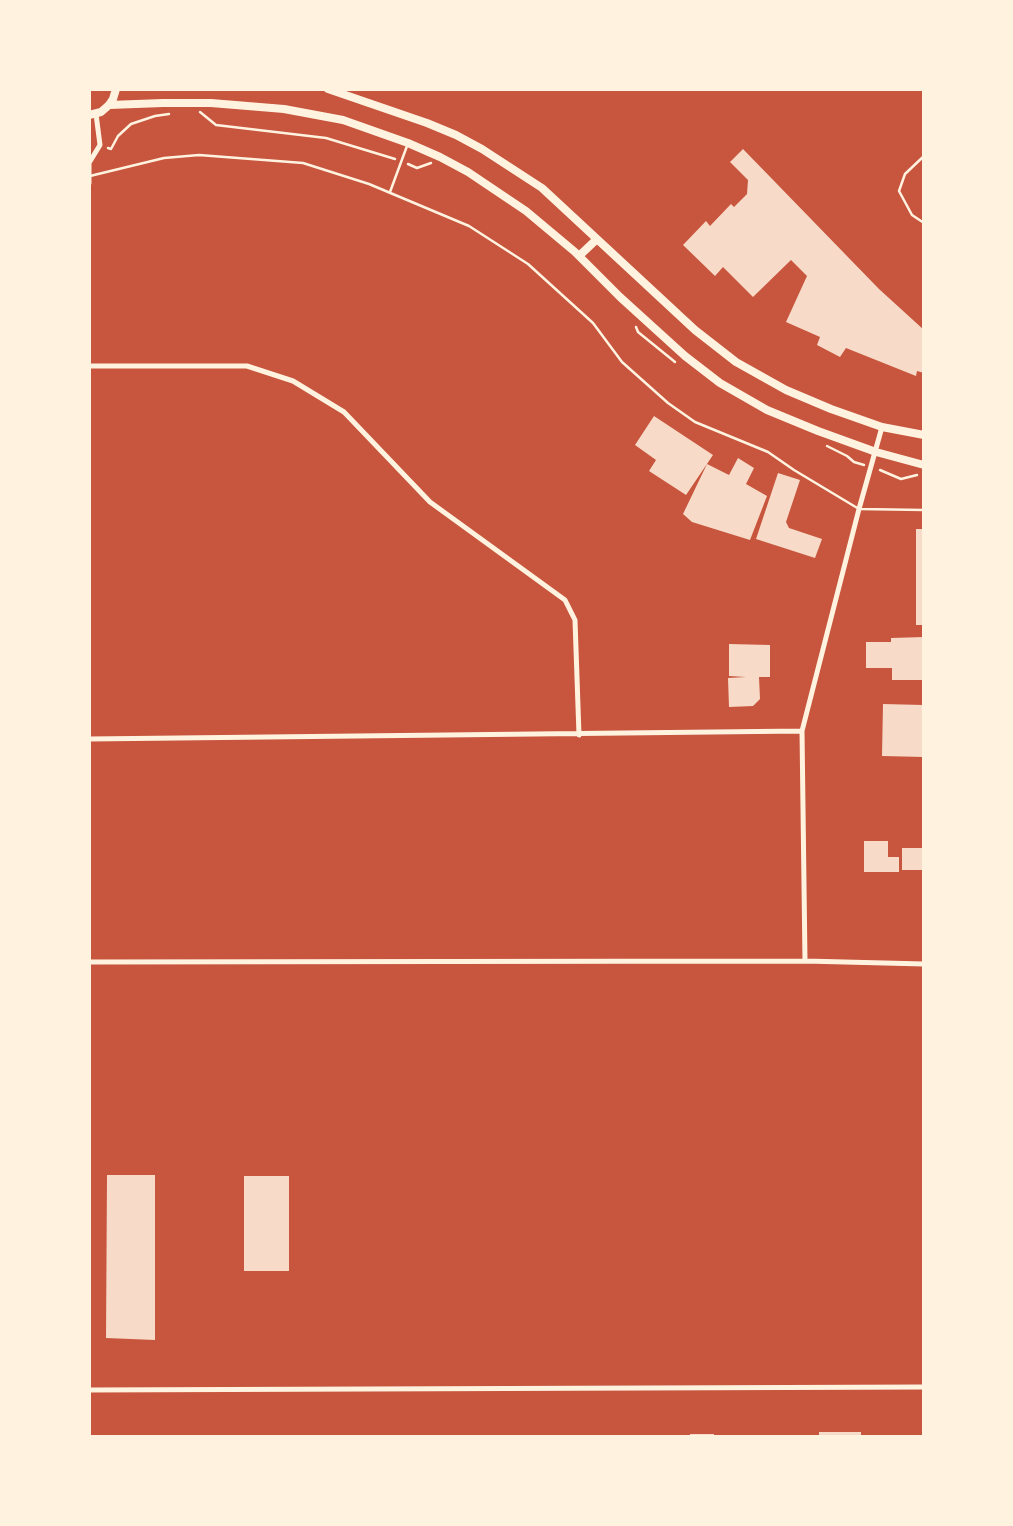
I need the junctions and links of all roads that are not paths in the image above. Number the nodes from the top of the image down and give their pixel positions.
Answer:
1 (116, 89) edge
2 (328, 89) edge
3 (109, 105) junction
4 (93, 114) edge
5 (408, 143) junction
6 (924, 156) edge
7 (89, 163) edge
8 (90, 176) edge
9 (89, 183) edge
10 (390, 192) junction
11 (924, 223) edge
12 (597, 239) junction
13 (579, 256) junction
14 (89, 366) edge
15 (882, 427) junction
16 (924, 436) edge
17 (876, 452) junction
18 (924, 465) edge
19 (859, 509) junction
20 (924, 510) edge
21 (802, 731) junction
22 (579, 735) junction
23 (89, 739) edge
24 (805, 961) junction
25 (89, 962) edge
26 (924, 964) edge
27 (924, 1387) edge
28 (89, 1390) edge

1 - 3 main road
2 - 12 main road
3 - 4 main road
3 - 5 main road
4 - 7 street
5 - 10 lane
5 - 13 main road
6 - 11 lane
7 - 8 street
8 - 9 street
8 - 10 lane
10 - 19 lane
12 - 13 main road
12 - 15 main road
13 - 17 main road
14 - 22 street
15 - 16 main road
15 - 17 street
17 - 18 main road
17 - 19 street
19 - 20 lane
19 - 21 street
21 - 22 street
21 - 24 street
22 - 23 street
24 - 25 street
24 - 26 street
27 - 28 street

